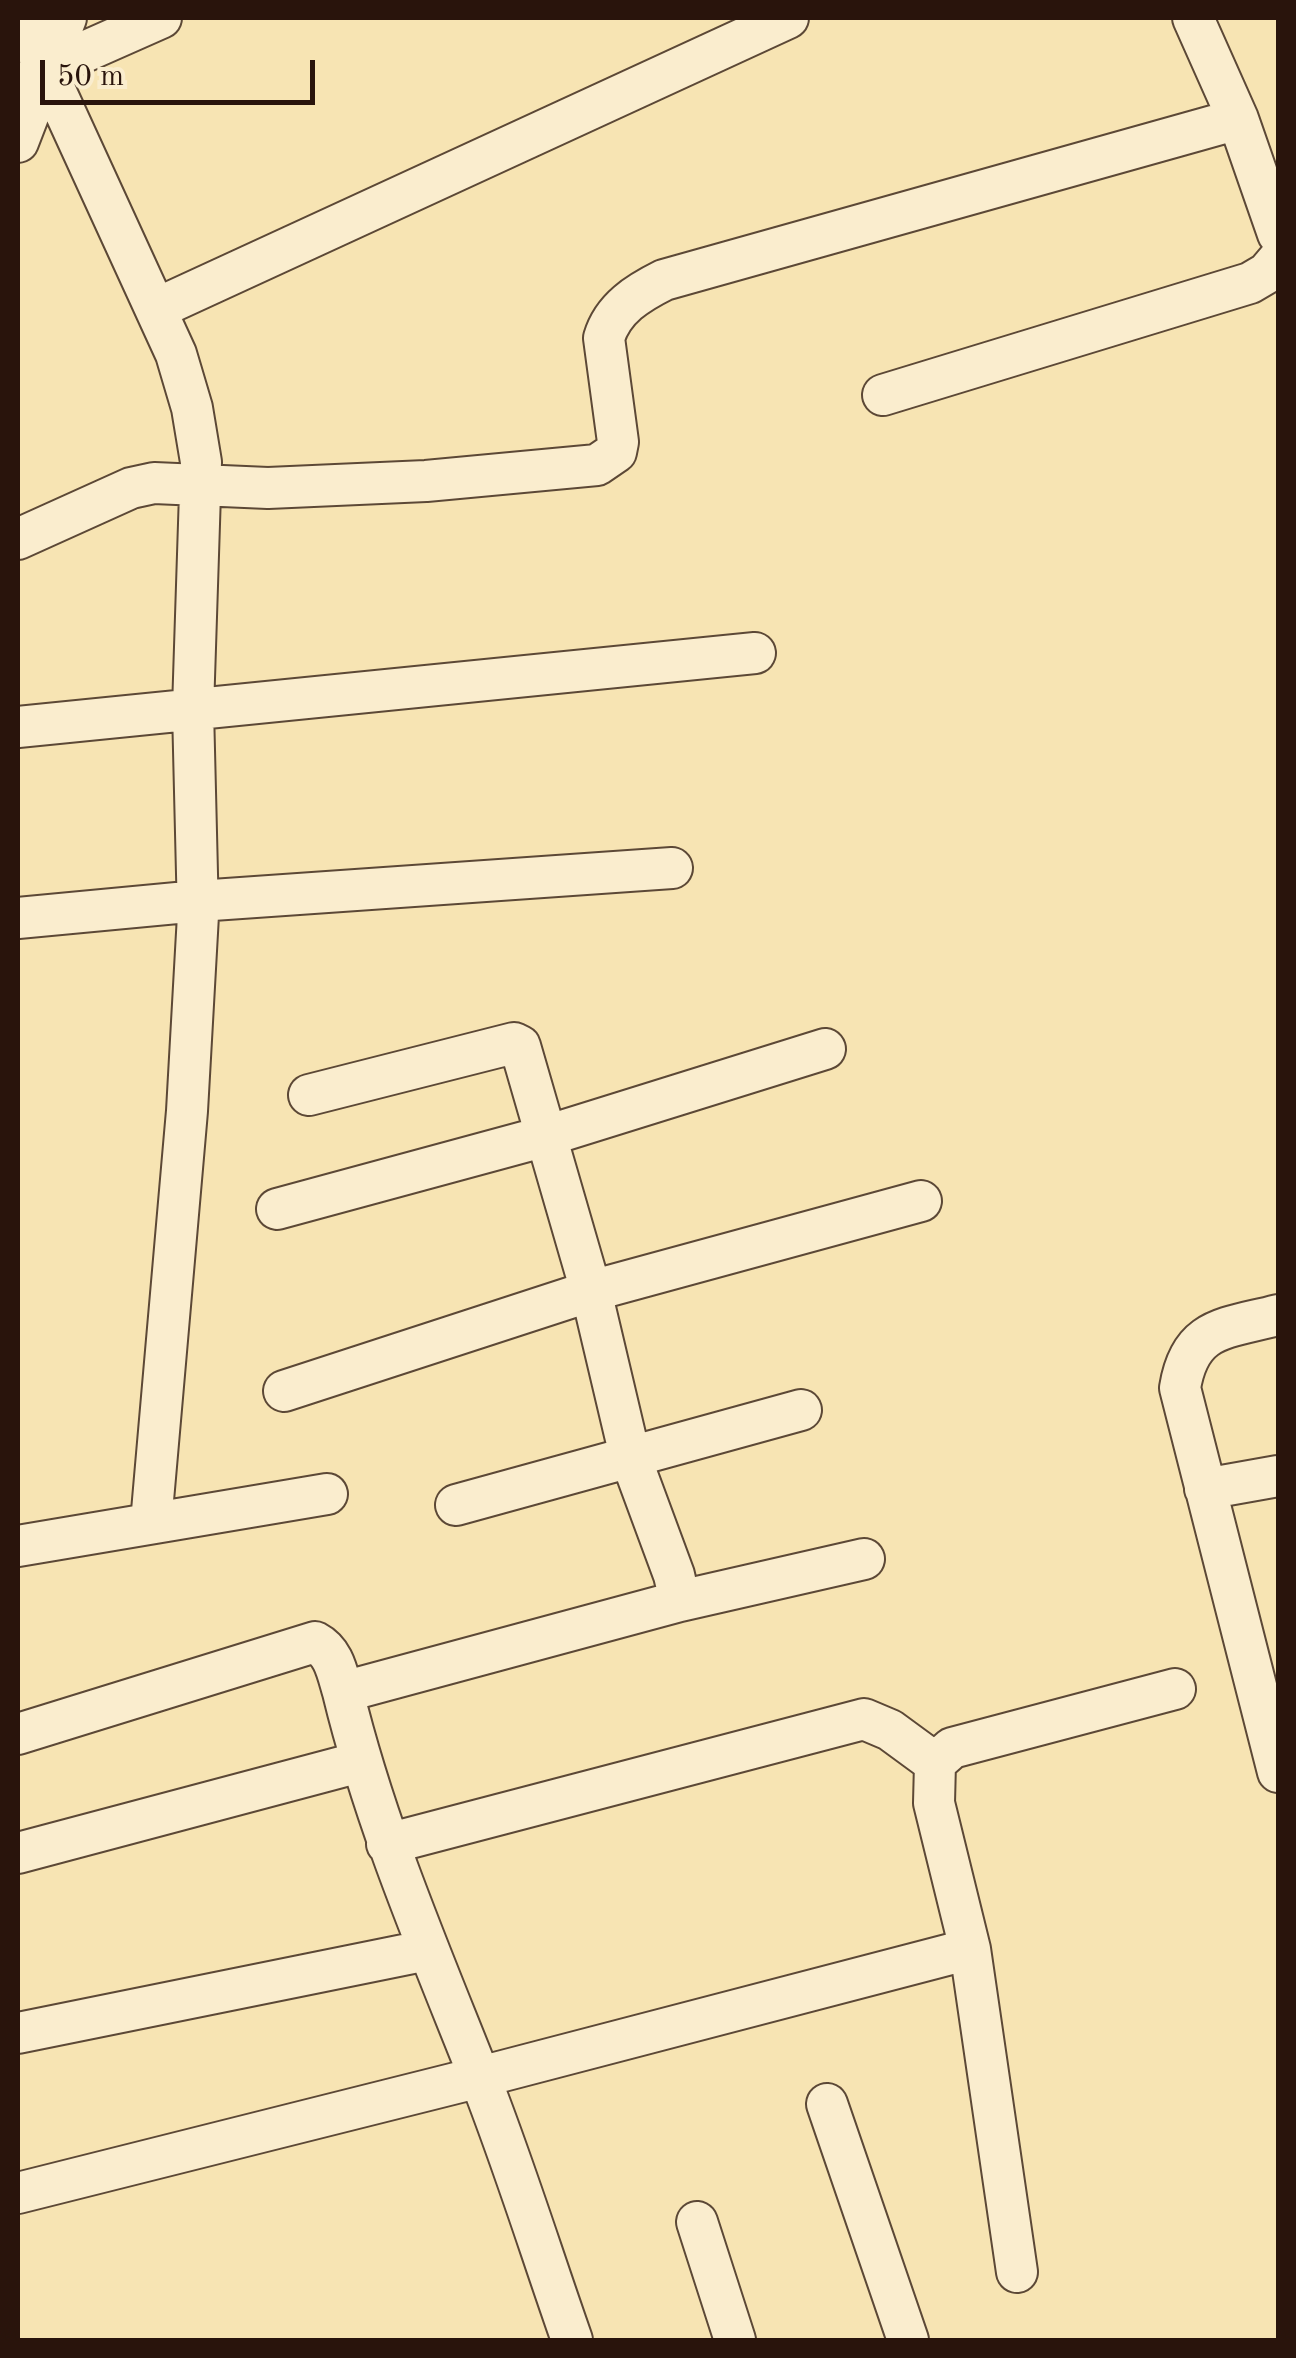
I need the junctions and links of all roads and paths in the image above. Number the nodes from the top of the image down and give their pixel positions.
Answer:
1 (22, 18) edge
2 (66, 18) edge
3 (161, 18) edge
4 (788, 18) edge
5 (1192, 18) edge
6 (33, 78) edge
7 (1238, 119) junction
8 (18, 142) edge
9 (1278, 234) edge
10 (1278, 260) edge
11 (158, 308) junction
12 (883, 396) dead end
13 (200, 483) junction
14 (18, 539) edge
15 (755, 653) dead end
16 (193, 709) junction
17 (18, 727) edge
18 (672, 868) dead end
19 (198, 901) junction
20 (18, 918) edge
21 (825, 1049) dead end
22 (309, 1096) dead end
23 (546, 1136) junction
24 (921, 1201) dead end
25 (277, 1209) dead end
26 (590, 1291) junction
27 (1278, 1316) edge
28 (284, 1391) dead end
29 (801, 1410) dead end
30 (630, 1456) junction
31 (1278, 1476) edge
32 (1205, 1490) junction
33 (327, 1494) dead end
34 (456, 1505) dead end
35 (151, 1523) junction
36 (18, 1546) edge
37 (864, 1559) dead end
38 (680, 1601) junction
39 (1175, 1689) dead end
40 (343, 1692) junction
41 (18, 1734) edge
42 (360, 1762) junction
43 (936, 1763) junction
44 (1278, 1772) edge
45 (387, 1844) junction
46 (18, 1853) edge
47 (970, 1949) junction
48 (428, 1950) junction
49 (18, 2034) edge
50 (480, 2077) junction
51 (828, 2104) dead end
52 (18, 2193) edge
53 (697, 2222) dead end
54 (1017, 2272) dead end
55 (572, 2340) edge
56 (735, 2340) edge
57 (908, 2340) edge

1 - 6 street
2 - 6 street
3 - 6 street
4 - 11 street
5 - 7 street
6 - 8 street
6 - 11 street
7 - 9 street
7 - 13 street
10 - 12 street
11 - 13 street
13 - 14 street
13 - 16 street
15 - 16 street
16 - 17 street
16 - 19 street
18 - 19 street
19 - 20 street
19 - 35 street
21 - 23 street
22 - 23 street
23 - 25 street
23 - 26 street
24 - 26 street
26 - 28 street
26 - 30 street
27 - 32 street
29 - 30 street
30 - 34 street
30 - 38 street
31 - 32 street
32 - 44 street
33 - 35 street
35 - 36 street
37 - 38 street
38 - 40 street
39 - 43 street
40 - 41 street
40 - 42 street
42 - 45 street
42 - 46 street
43 - 45 street
43 - 47 street
45 - 48 street
47 - 50 street
47 - 54 street
48 - 49 street
48 - 50 street
50 - 52 street
50 - 55 street
51 - 57 street
53 - 56 street

